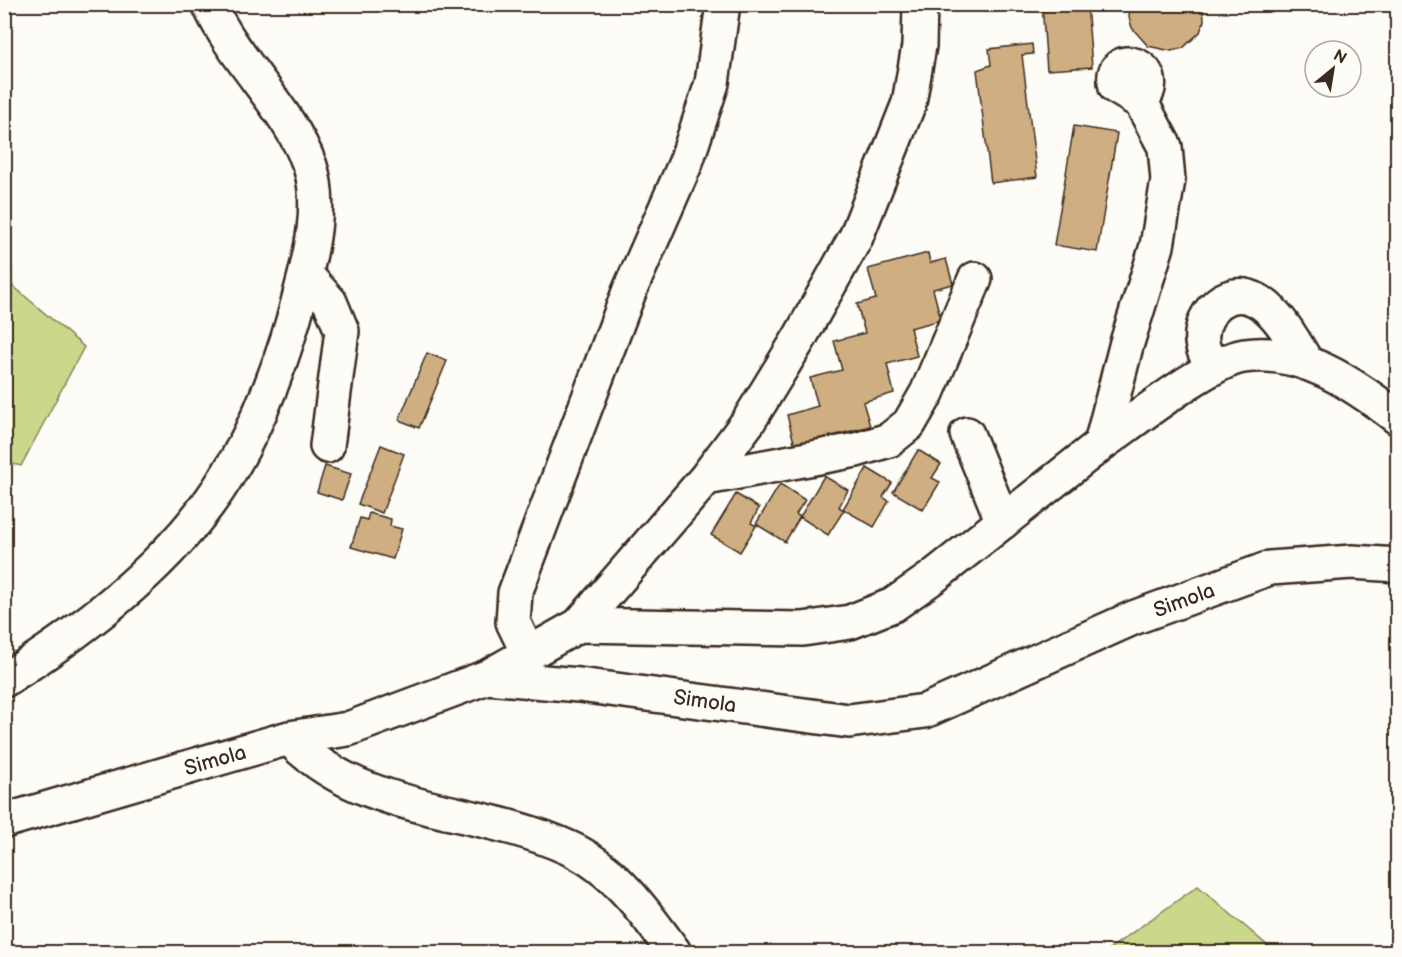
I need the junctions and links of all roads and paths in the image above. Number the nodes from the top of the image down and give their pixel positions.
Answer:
1 (209, 4) edge
2 (723, 4) edge
3 (920, 4) edge
4 (1141, 102) dead end
5 (306, 275) junction
6 (975, 279) dead end
7 (1307, 363) junction
8 (1214, 366) junction
9 (1398, 418) edge
10 (967, 434) dead end
11 (1101, 444) junction
12 (327, 446) dead end
13 (706, 478) junction
14 (1003, 522) junction
15 (1398, 565) edge
16 (579, 625) junction
17 (528, 653) junction
18 (487, 677) junction
19 (4, 680) edge
20 (289, 738) junction
21 (4, 821) edge
22 (674, 952) edge

1 - 5 street
2 - 17 street
3 - 13 street
4 - 11 street
5 - 12 street
5 - 19 street
6 - 13 street
7 - 8 street
7 - 8 street
7 - 9 street
8 - 11 street
10 - 14 street
11 - 14 street
13 - 16 street
14 - 16 street
15 - 18 street, Simola
16 - 17 street
17 - 18 street
18 - 20 street, Simola
20 - 21 street, Simola
20 - 22 street

